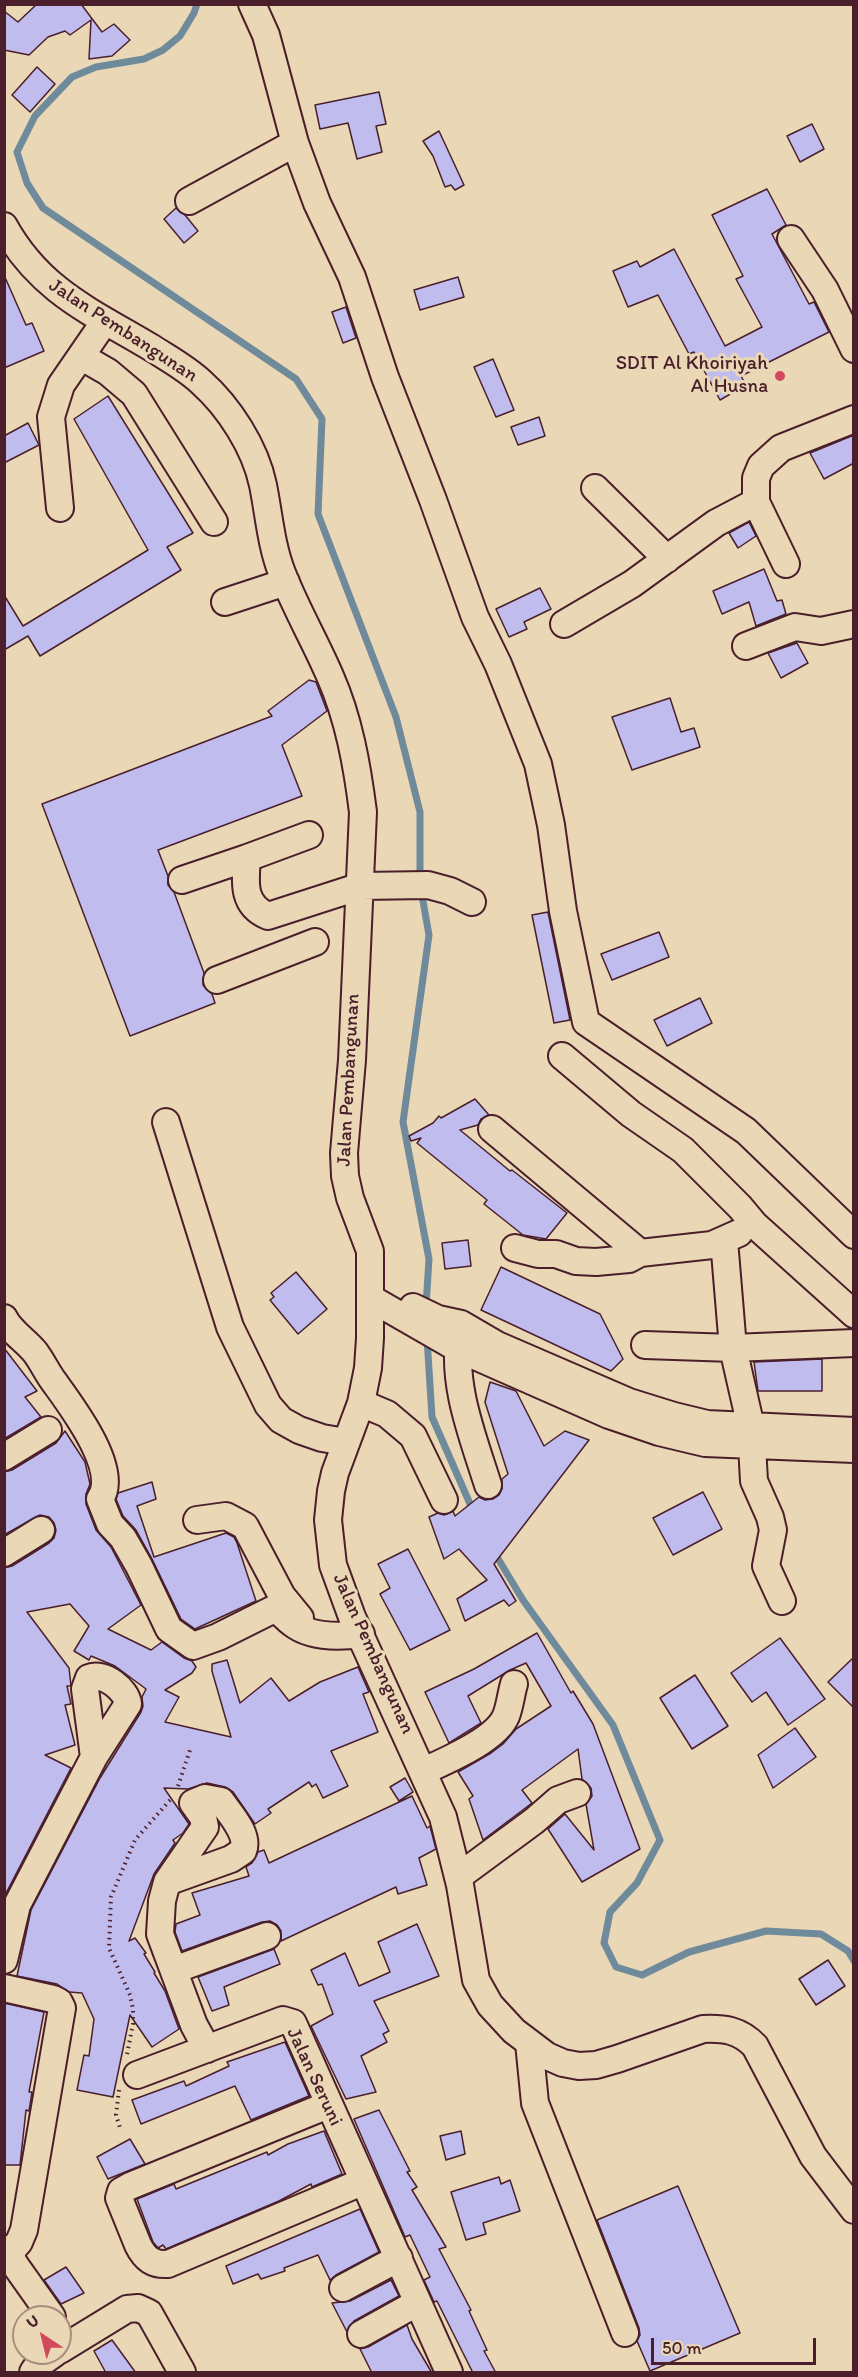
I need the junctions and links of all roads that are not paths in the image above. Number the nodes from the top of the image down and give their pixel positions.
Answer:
1 (252, 4) edge
2 (295, 142) junction
3 (189, 201) dead end
4 (4, 226) edge
5 (791, 238) dead end
6 (105, 321) junction
7 (854, 349) edge
8 (82, 357) junction
9 (854, 419) edge
10 (595, 488) dead end
11 (756, 502) junction
12 (60, 508) dead end
13 (214, 522) dead end
14 (667, 559) junction
15 (786, 564) dead end
16 (286, 582) junction
17 (225, 602) dead end
18 (564, 624) dead end
19 (854, 624) edge
20 (746, 646) dead end
21 (309, 835) dead end
22 (247, 858) junction
23 (182, 880) dead end
24 (361, 886) junction
25 (472, 902) dead end
26 (279, 912) junction
27 (315, 942) dead end
28 (291, 951) junction
29 (218, 980) dead end
30 (562, 1056) dead end
31 (166, 1122) dead end
32 (492, 1129) dead end
33 (755, 1225) junction
34 (854, 1236) edge
35 (723, 1240) junction
36 (515, 1248) dead end
37 (640, 1253) junction
38 (370, 1292) junction
39 (854, 1314) edge
40 (4, 1318) edge
41 (447, 1331) junction
42 (854, 1343) edge
43 (645, 1345) dead end
44 (733, 1348) junction
45 (361, 1403) junction
46 (48, 1430) dead end
47 (854, 1431) edge
48 (752, 1436) junction
49 (346, 1442) junction
50 (854, 1449) edge
51 (4, 1457) edge
52 (488, 1485) dead end
53 (444, 1500) dead end
54 (197, 1520) dead end
55 (40, 1530) dead end
56 (4, 1553) edge
57 (782, 1601) dead end
58 (359, 1631) junction
59 (514, 1684) dead end
60 (94, 1758) dead end
61 (424, 1771) junction
62 (577, 1793) dead end
63 (458, 1877) junction
64 (167, 1882) dead end
65 (267, 1936) dead end
66 (4, 1960) edge
67 (174, 1970) junction
68 (4, 1988) edge
69 (529, 2043) junction
70 (207, 2049) junction
71 (127, 2074) road end
72 (328, 2105) junction
73 (362, 2182) junction
74 (854, 2210) edge
75 (8, 2250) edge
76 (399, 2258) junction
77 (343, 2288) dead end
78 (417, 2303) junction
79 (43, 2305) edge
80 (625, 2333) dead end
81 (361, 2334) dead end
82 (72, 2338) edge
83 (182, 2373) edge
84 (449, 2373) edge

1 - 2 street
2 - 3 street
2 - 34 street
4 - 6 street, Jalan Pembangunan
5 - 7 street
6 - 8 street
6 - 16 street, Jalan Pembangunan
8 - 12 street
8 - 13 street
9 - 11 street
10 - 14 street
11 - 14 street
11 - 15 street
14 - 18 street
16 - 17 street
16 - 24 street, Jalan Pembangunan
19 - 20 street
21 - 22 street
22 - 23 street
22 - 26 street
24 - 25 street
24 - 26 street
24 - 38 street, Jalan Pembangunan
26 - 28 street
27 - 28 street
28 - 29 street
30 - 33 street
31 - 49 street
32 - 37 street
33 - 35 street
33 - 39 street
35 - 37 street
35 - 44 street
36 - 37 street
38 - 41 street
38 - 45 street, Jalan Pembangunan
40 - 58 street
41 - 48 street
41 - 52 street
42 - 44 street
43 - 44 street
44 - 48 street
45 - 49 street, Jalan Pembangunan
45 - 53 street
46 - 51 street
47 - 48 street
48 - 50 street
48 - 57 street
49 - 58 street, Jalan Pembangunan
54 - 58 street
55 - 56 street
58 - 61 street, Jalan Pembangunan
59 - 61 street
60 - 66 street
61 - 63 street, Jalan Pembangunan
62 - 63 street
63 - 69 street, Jalan Pembangunan
64 - 67 street
65 - 67 street
67 - 70 street
68 - 75 street
69 - 74 street, Jalan Pembangunan
69 - 80 street
70 - 71 street
70 - 72 street, Jalan Seruni
72 - 73 street, Jalan Seruni
72 - 73 street
73 - 76 street, Jalan Seruni
75 - 79 street
76 - 77 street
76 - 78 street, Jalan Seruni
78 - 81 street
78 - 84 street, Jalan Seruni
82 - 83 street

